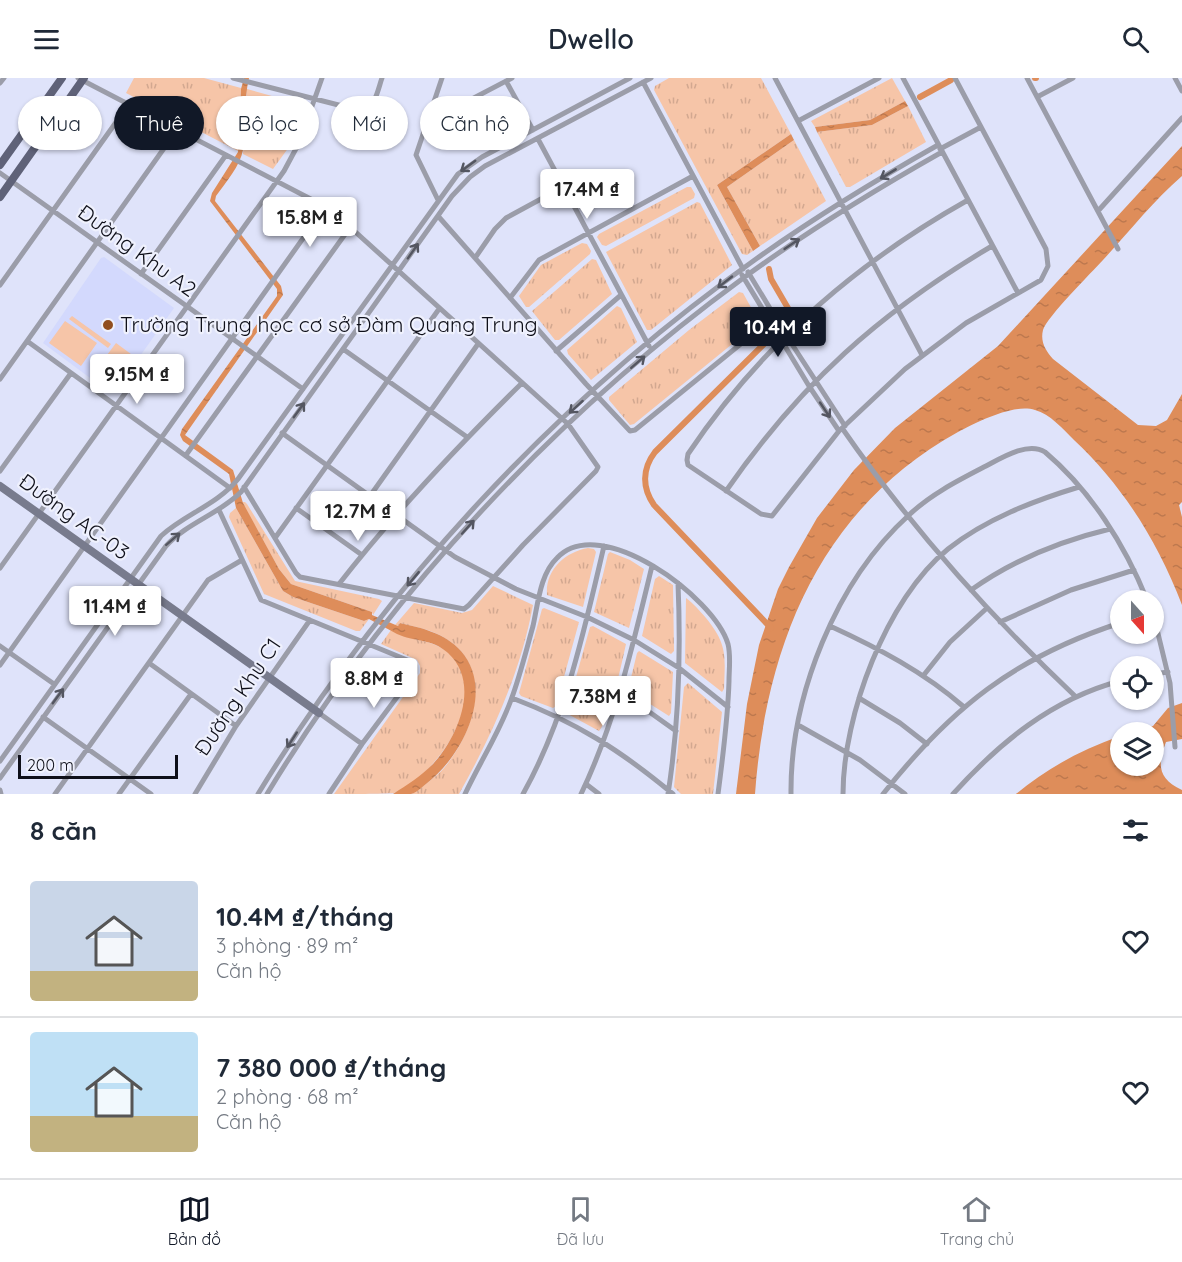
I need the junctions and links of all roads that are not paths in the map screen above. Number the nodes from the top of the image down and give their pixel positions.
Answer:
1 (4, 78) edge
2 (62, 78) edge
3 (233, 78) edge
4 (262, 78) edge
5 (322, 78) edge
6 (382, 78) edge
7 (442, 78) edge
8 (630, 78) edge
9 (651, 78) edge
10 (775, 78) edge
11 (879, 78) edge
12 (903, 78) edge
13 (955, 78) edge
14 (1027, 78) edge
15 (1073, 78) edge
16 (1175, 78) edge
17 (81, 79) edge
18 (509, 80) edge
19 (643, 82) junction
20 (0, 83) edge
21 (260, 85) junction
22 (1182, 91) edge
23 (114, 96) edge
24 (302, 96) edge
25 (315, 96) edge
26 (436, 96) edge
27 (478, 96) edge
28 (1037, 97) junction
29 (319, 100) edge
30 (1182, 118) edge
31 (798, 121) junction
32 (114, 125) edge
33 (981, 127) junction
34 (533, 130) junction
35 (537, 139) junction
36 (420, 142) edge
37 (204, 144) edge
38 (940, 148) junction
39 (163, 150) edge
40 (296, 150) edge
41 (228, 156) junction
42 (0, 165) edge
43 (0, 173) edge
44 (693, 177) junction
45 (11, 181) junction
46 (277, 182) junction
47 (563, 187) junction
48 (0, 197) edge
49 (438, 200) junction
50 (968, 200) junction
51 (842, 202) junction
52 (326, 206) junction
53 (845, 209) junction
54 (53, 211) junction
55 (1098, 211) junction
56 (438, 216) junction
57 (351, 226) junction
58 (588, 233) junction
59 (97, 243) junction
60 (992, 246) junction
61 (1118, 249) dead end
62 (475, 258) junction
63 (873, 261) junction
64 (392, 263) junction
65 (742, 269) junction
66 (398, 272) junction
67 (749, 273) junction
68 (141, 274) junction
69 (743, 278) junction
70 (0, 285) edge
71 (1018, 293) junction
72 (621, 295) junction
73 (510, 298) junction
74 (186, 306) junction
75 (897, 308) junction
76 (439, 309) junction
77 (769, 321) junction
78 (786, 335) junction
79 (231, 338) junction
80 (781, 340) junction
81 (27, 341) junction
82 (478, 344) junction
83 (647, 344) junction
84 (343, 349) junction
85 (651, 350) junction
86 (556, 351) junction
87 (922, 355) junction
88 (256, 357) junction
89 (71, 373) junction
90 (0, 378) edge
91 (388, 380) junction
92 (815, 381) junction
93 (522, 383) junction
94 (809, 386) junction
95 (303, 389) junction
96 (593, 391) junction
97 (599, 396) junction
98 (116, 405) junction
99 (430, 411) junction
100 (562, 419) junction
101 (568, 424) junction
102 (842, 428) junction
103 (282, 434) junction
104 (161, 437) junction
105 (467, 437) junction
106 (186, 455) junction
107 (327, 466) junction
108 (0, 471) edge
109 (0, 486) edge
110 (1079, 487) junction
111 (230, 488) junction
112 (243, 489) junction
113 (726, 491) junction
114 (369, 496) junction
115 (296, 508) junction
116 (219, 510) junction
117 (38, 514) junction
118 (396, 515) junction
119 (908, 516) junction
120 (1110, 529) junction
121 (275, 538) junction
122 (84, 546) junction
123 (604, 546) junction
124 (440, 547) junction
125 (446, 551) junction
126 (362, 555) junction
127 (941, 556) junction
128 (242, 560) junction
129 (652, 566) junction
130 (0, 568) edge
131 (1134, 570) junction
132 (493, 578) junction
133 (129, 579) junction
134 (678, 583) junction
135 (339, 584) junction
136 (138, 585) junction
137 (971, 590) junction
138 (1143, 590) edge
139 (397, 597) junction
140 (407, 597) junction
141 (539, 599) junction
142 (987, 609) junction
143 (182, 616) junction
144 (587, 616) junction
145 (310, 620) junction
146 (1000, 622) junction
147 (830, 626) junction
148 (1110, 627) edge
149 (634, 640) junction
150 (363, 641) junction
151 (370, 644) junction
152 (1161, 644) edge
153 (0, 646) edge
154 (878, 648) junction
155 (9, 652) junction
156 (1035, 658) junction
157 (149, 663) junction
158 (0, 665) edge
159 (679, 668) junction
160 (1168, 672) junction
161 (1164, 673) edge
162 (923, 676) junction
163 (269, 678) junction
164 (54, 684) junction
165 (1110, 685) edge
166 (620, 691) junction
167 (191, 694) junction
168 (1076, 697) junction
169 (512, 698) junction
170 (859, 698) junction
171 (728, 707) junction
172 (964, 707) junction
173 (316, 711) junction
174 (43, 717) junction
175 (558, 717) junction
176 (798, 725) junction
177 (236, 726) junction
178 (676, 731) junction
179 (604, 741) junction
180 (362, 744) junction
181 (927, 744) junction
182 (1175, 747) dead end
183 (87, 748) junction
184 (846, 751) junction
185 (0, 761) edge
186 (0, 778) edge
187 (130, 779) junction
188 (892, 783) junction
189 (586, 784) junction
190 (670, 793) edge
191 (55, 794) edge
192 (120, 794) edge
193 (151, 794) edge
194 (195, 794) edge
195 (258, 794) edge
196 (267, 794) edge
197 (329, 794) edge
198 (465, 794) edge
199 (522, 794) edge
200 (581, 794) edge
201 (599, 794) edge
202 (718, 794) edge
203 (791, 794) edge
204 (843, 794) edge
205 (883, 794) edge
206 (905, 794) edge
207 (953, 794) edge

1 - 20 street
2 - 42 main road
3 - 21 street
4 - 21 street
5 - 25 street
6 - 29 street
7 - 26 street
8 - 34 street
9 - 19 street
10 - 31 street
11 - 31 street
12 - 38 street
13 - 33 street
14 - 28 street
15 - 28 street
16 - 22 street
17 - 23 street
17 - 45 main road
18 - 27 street
18 - 34 street
19 - 35 street
19 - 44 street
21 - 24 street
28 - 55 street
30 - 55 street
31 - 51 street
32 - 54 street
33 - 38 street
33 - 71 street
34 -> 49 street
35 - 47 street
35 - 56 street
36 - 49 street
37 - 41 street
38 - 50 street
38 -> 51 street
38 - 53 street
39 - 59 street
40 - 46 street
41 - 46 street
41 - 68 street
43 - 45 street, Đường Khu A2
44 - 58 street
44 - 65 street
45 - 48 main road
45 - 54 street, Đường Khu A2
46 - 52 street
46 - 74 street
47 - 58 street
47 - 62 street
49 - 64 street
50 - 60 street
50 - 63 street
51 - 53 street
51 - 65 street
52 - 57 street
52 - 79 street
53 - 63 street
67 -> 53 street
54 - 59 street, Đường Khu A2
54 - 70 street
55 - 61 street
56 - 62 street
66 -> 56 street
57 - 64 street
57 - 88 street
58 - 72 street
58 - 73 street
59 - 68 street, Đường Khu A2
59 - 81 street
60 - 71 street
60 - 75 street
62 - 73 street
63 - 75 street
63 - 78 street
64 - 66 street
64 - 95 street
65 - 67 street
65 - 69 street
65 -> 83 street
66 - 76 street
66 - 84 street
67 - 69 street
67 - 78 street
68 - 74 street, Đường Khu A2
69 - 77 street
69 - 85 street
71 - 87 street
72 - 83 street
72 - 86 street
73 - 86 street
74 - 79 street, Đường Khu A2
74 - 98 street
75 - 87 street
75 - 92 street
76 - 82 street
76 - 91 street
77 - 80 street
77 - 97 street
78 - 80 street
78 - 92 street
79 - 88 street, Đường Khu A2
79 - 104 street
80 - 94 street
80 - 113 street
81 - 89 street
81 - 90 street
82 - 93 street
82 - 99 street
83 - 85 street
83 - 96 street
84 - 91 street
103 -> 84 street
97 -> 85 street
86 - 96 street
87 - 102 street
88 - 95 street, Đường Khu A2
88 - 106 street
89 - 98 street
89 - 108 street
91 - 99 street
91 - 107 street
92 - 94 street
92 - 102 street
93 - 100 street
93 - 105 street
94 -> 102 street
94 - 113 street
95 - 111 street
96 - 97 street
96 -> 100 street
97 - 101 street
98 - 104 street
98 - 117 street
99 - 105 street
99 - 114 street
100 - 101 street
100 - 124 street
125 -> 101 street
101 - 132 street
102 - 113 street
102 - 119 street
103 - 107 street
103 - 112 street
104 - 106 street
104 - 122 street
105 - 118 street
106 - 111 street
107 - 114 street
107 - 115 street
109 - 117 street, Đường AC-03
110 - 119 street
110 - 120 street
110 - 127 street
111 - 133 street
112 - 116 street
112 - 121 street
114 - 118 street
115 - 121 street
115 - 126 street
116 - 128 street
136 -> 116 street
117 - 122 street, Đường AC-03
117 - 130 street
118 - 124 street
118 - 126 street
119 - 127 street
119 - 147 street
120 - 131 street
120 - 137 street
121 - 135 street
122 - 133 street, Đường AC-03
122 - 155 street
123 - 129 street
123 - 141 street
123 - 144 street
124 - 125 street
124 -> 139 street
125 - 132 street
125 - 140 street
126 - 135 street
127 - 137 street
127 - 154 street
128 - 143 street
128 - 145 street
129 - 134 street
129 - 149 street
131 - 138 street
131 - 146 street
132 - 140 street
132 - 141 street
133 - 136 street, Đường AC-03
133 - 164 street
134 - 159 street
134 - 171 street
135 - 139 street
136 - 143 street, Đường AC-03
174 -> 136 street
137 - 142 street
139 - 140 street
139 - 150 street
140 - 151 street
141 - 144 street
141 - 169 street
142 - 146 street
142 - 162 street
143 - 157 street
143 - 163 street, Đường AC-03
144 - 149 street
144 - 175 street
145 - 150 street
145 - 163 street, Đường Khu C1
146 - 156 street
147 - 154 street
147 - 176 street
148 - 156 street
149 - 159 street
149 - 166 street
150 - 151 street
150 - 173 street
151 - 173 street
151 - 180 street
152 - 160 street
153 - 155 street
154 - 162 street
154 - 170 street
155 - 158 street
155 - 164 street
156 - 168 street
156 - 172 street
157 - 167 street
157 - 183 street
159 - 171 street
159 - 178 street
160 - 161 street
160 - 182 street
162 - 172 street
163 - 173 street, Đường AC-03
163 - 177 street, Đường Khu C1
164 - 185 street
165 - 168 street
166 - 178 street
166 - 179 street
167 - 177 street
167 - 187 street
168 - 207 street
169 - 175 street
169 - 198 street
170 - 181 street
170 - 184 street
171 - 202 street
172 - 181 street
173 - 180 street, Đường AC-03
173 -> 195 street
173 - 196 street
174 - 183 street
174 - 186 street
175 - 179 street
175 - 199 street
176 - 184 street
176 - 203 street
177 - 194 street, Đường Khu C1
178 - 190 street
179 - 189 street
179 - 190 street
180 - 197 street
181 - 188 street
183 - 187 street
183 - 191 street
184 - 188 street
184 - 204 street
187 - 192 street
187 - 193 street
188 - 205 street
188 - 206 street
189 - 200 street
189 - 201 street

